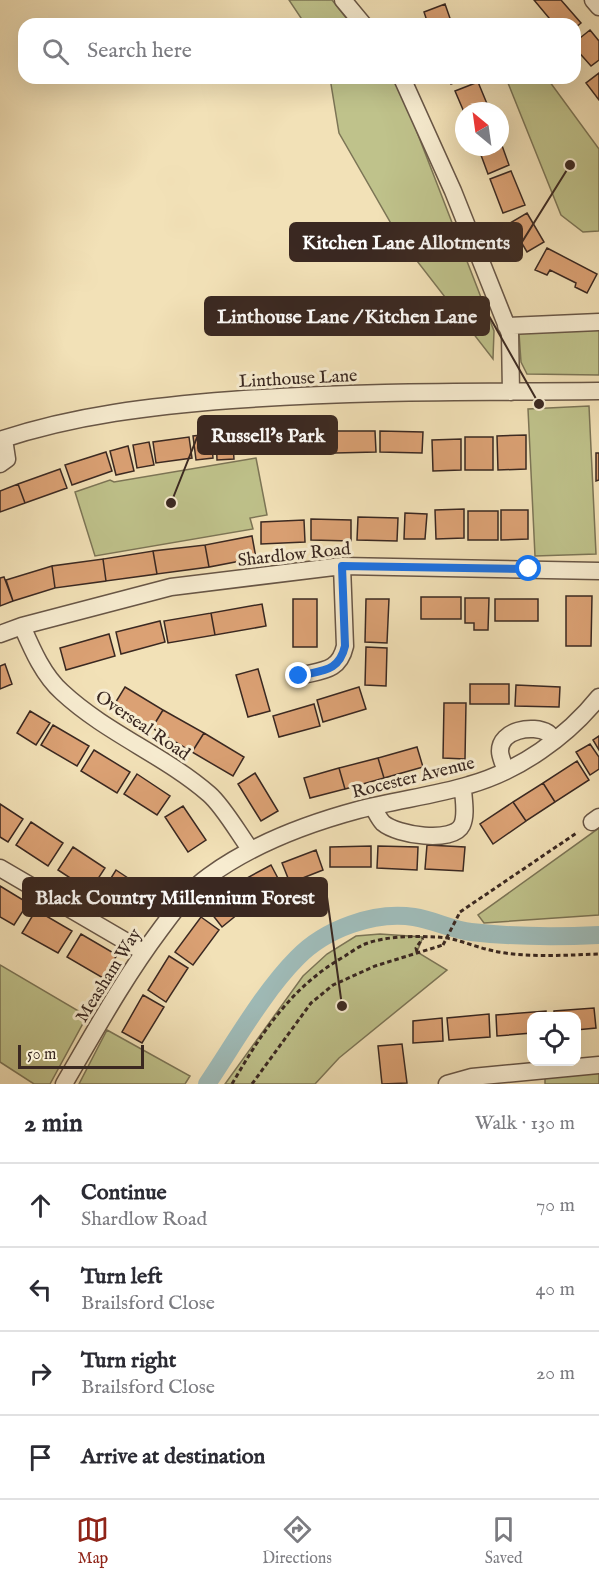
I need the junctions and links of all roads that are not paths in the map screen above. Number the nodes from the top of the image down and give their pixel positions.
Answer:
1 (343, 0) edge
2 (593, 0) edge
3 (599, 7) edge
4 (358, 18) edge
5 (405, 84) edge
6 (599, 322) edge
7 (506, 326) junction
8 (599, 391) edge
9 (511, 392) junction
10 (2, 439) edge
11 (0, 464) edge
12 (342, 566) junction
13 (599, 571) edge
14 (22, 626) junction
15 (0, 634) edge
16 (299, 676) dead end
17 (599, 697) edge
18 (555, 740) junction
19 (506, 771) junction
20 (463, 787) junction
21 (374, 807) junction
22 (250, 849) junction
23 (0, 868) edge
24 (144, 952) junction
25 (599, 1065) edge
26 (64, 1084) edge
27 (447, 1084) edge

1 - 4 street
2 - 3 street
5 - 7 street
6 - 7 street
7 - 9 street
8 - 9 street, Linthouse Lane
9 - 10 street, Linthouse Lane
10 - 11 street, Linthouse Lane
12 - 13 street, Shardlow Road
12 - 14 street, Shardlow Road
12 - 16 street
14 - 15 street, Shardlow Road
14 - 22 street, Overseal Road
17 - 18 street, Rocester Avenue
18 - 19 street, Rocester Avenue
18 - 19 street
19 - 20 street, Rocester Avenue
20 - 21 street, Rocester Avenue
20 - 21 street
21 - 22 street, Rocester Avenue
22 - 24 street, Measham Way
23 - 24 street
24 - 26 street, Measham Way
25 - 27 street

